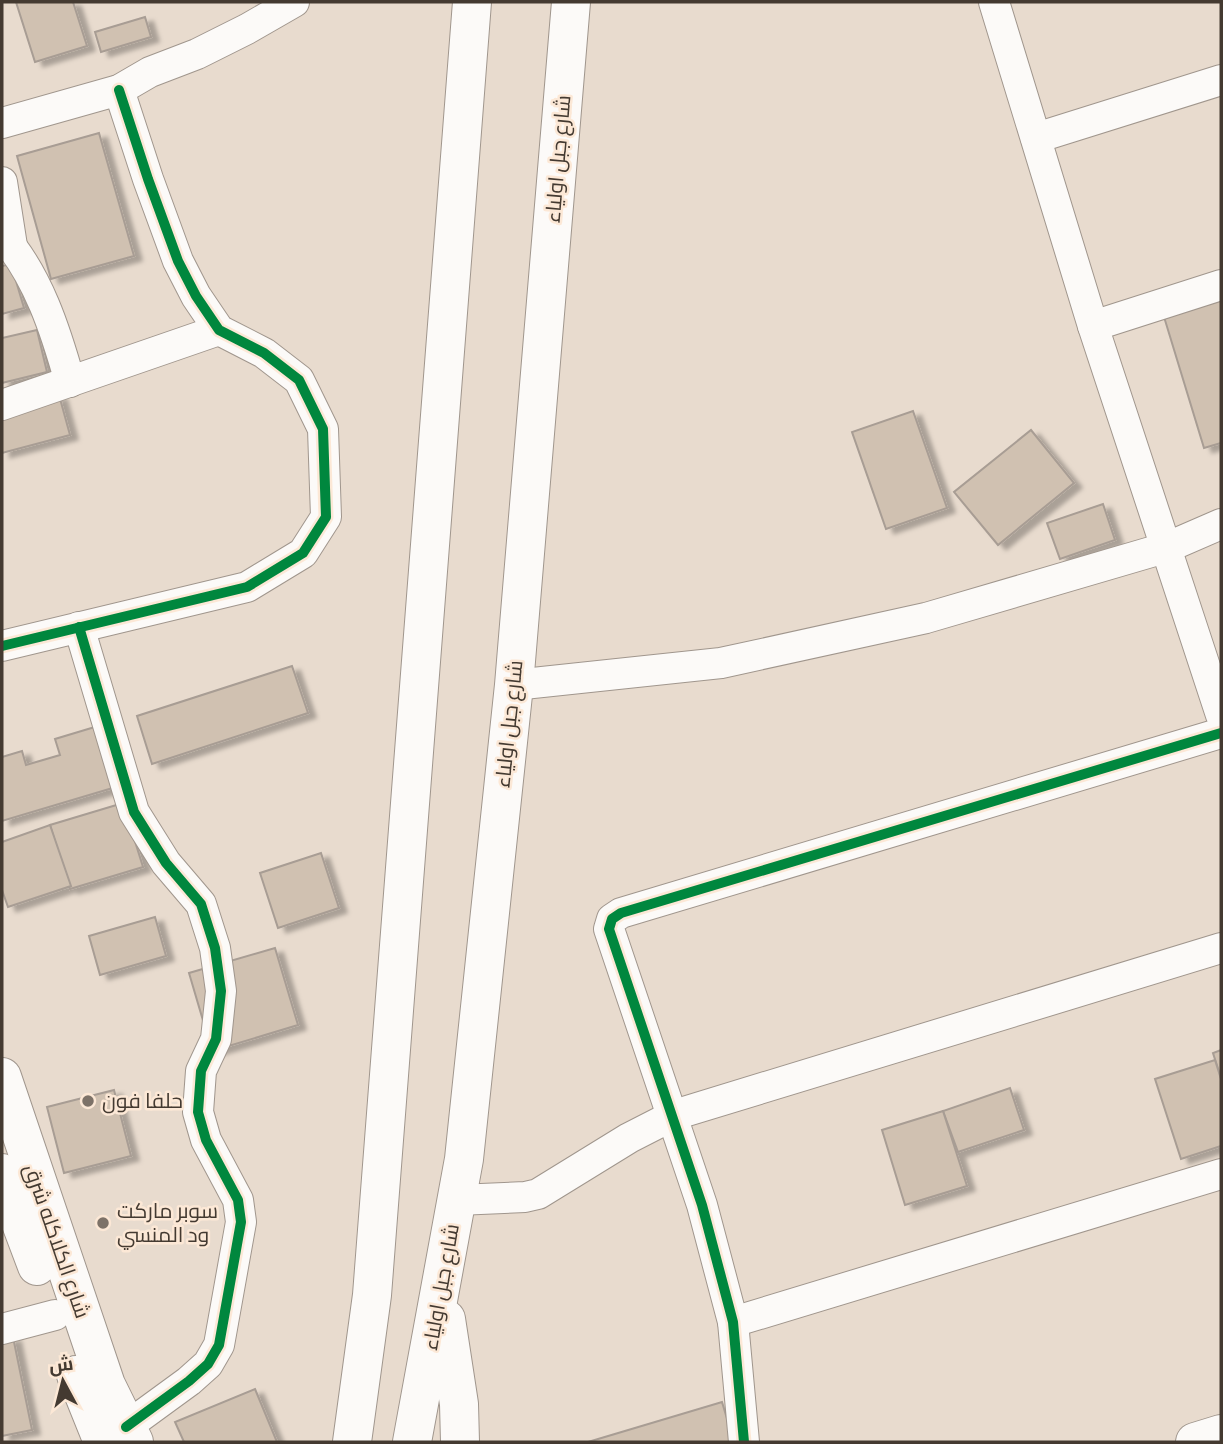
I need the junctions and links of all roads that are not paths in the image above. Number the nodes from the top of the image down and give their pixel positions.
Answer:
1 (294, 2) edge
2 (472, 2) edge
3 (570, 2) edge
4 (994, 2) edge
5 (1221, 80) edge
6 (119, 90) junction
7 (2, 123) edge
8 (1036, 138) junction
9 (2, 182) edge
10 (7, 241) edge
11 (1221, 285) edge
12 (1093, 326) junction
13 (219, 330) junction
14 (70, 382) junction
15 (2, 405) edge
16 (1221, 524) edge
17 (1168, 547) junction
18 (79, 627) junction
19 (2, 646) edge
20 (514, 685) junction
21 (1221, 715) edge
22 (1221, 733) edge
23 (1221, 948) edge
24 (2, 1077) edge
25 (674, 1115) junction
26 (2, 1173) edge
27 (1221, 1174) edge
28 (457, 1200) junction
29 (441, 1289) junction
30 (55, 1315) junction
31 (733, 1322) junction
32 (2, 1329) edge
33 (1221, 1434) edge
34 (121, 1437) edge
35 (352, 1442) edge
36 (412, 1442) edge
37 (460, 1442) edge
38 (744, 1442) edge
39 (1195, 1442) edge

1 - 6 street
2 - 35 main road
3 - 20 main road, شارع جبل اولياء
4 - 8 street
5 - 8 street
6 - 7 street
6 - 13 street
8 - 12 street
9 - 10 street
10 - 14 street
11 - 12 street
12 - 17 street
13 - 14 street
13 - 18 street
14 - 15 street
16 - 17 street
17 - 20 street
17 - 21 street
18 - 19 street
18 - 34 street
20 - 28 main road, شارع جبل اولياء
22 - 25 street
23 - 25 street
24 - 34 main road, شارع الكلاكله شرق
25 - 28 street
25 - 31 street
26 - 30 main road, شارع الكلاكله شرق
27 - 31 street
28 - 29 main road, شارع جبل اولياء
29 - 36 main road, شارع جبل اولياء
29 - 37 main road
30 - 32 street
30 - 34 main road, شارع الكلاكله شرق
31 - 38 street
33 - 39 main road

